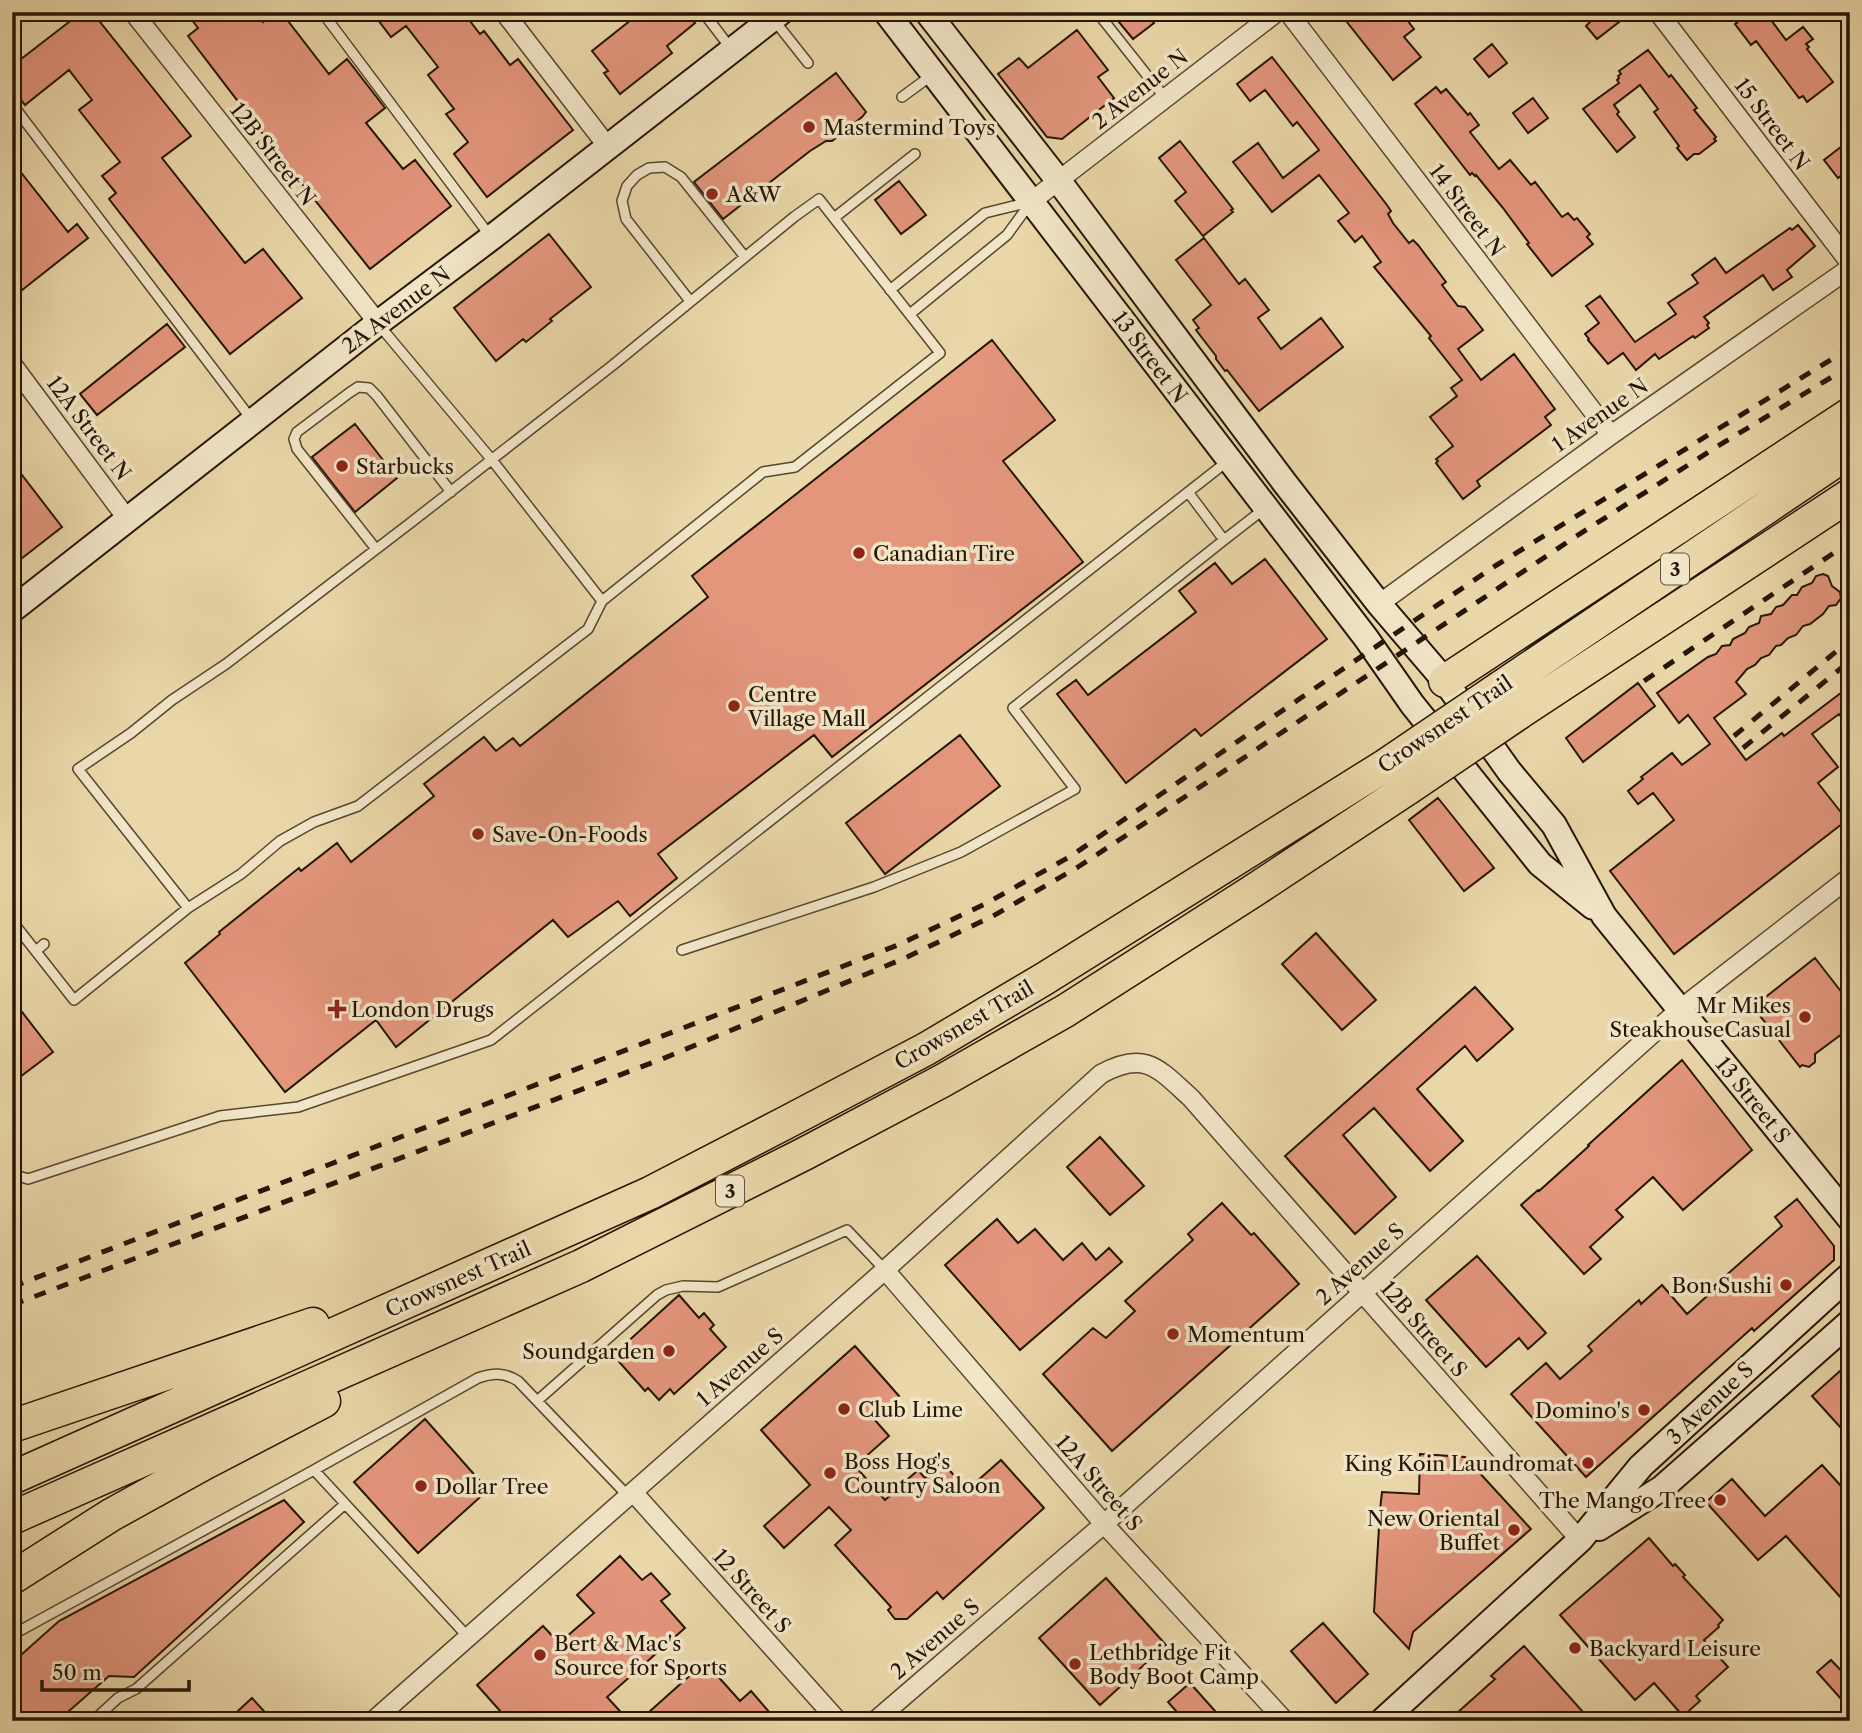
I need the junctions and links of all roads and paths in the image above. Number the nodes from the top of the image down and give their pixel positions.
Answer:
1 (133, 12) edge
2 (322, 12) edge
3 (504, 12) edge
4 (703, 12) edge
5 (886, 12) edge
6 (927, 12) edge
7 (1097, 12) edge
8 (1277, 12) edge
9 (1288, 12) edge
10 (1658, 12) edge
11 (777, 15) edge
12 (732, 50) junction
13 (808, 63) dead end
14 (932, 75) junction
15 (902, 97) dead end
16 (1165, 98) junction
17 (12, 104) edge
18 (608, 147) junction
19 (915, 154) dead end
20 (1058, 180) junction
21 (1032, 201) junction
22 (834, 218) junction
23 (491, 238) junction
24 (745, 257) junction
25 (1850, 265) edge
26 (890, 290) junction
27 (690, 301) junction
28 (910, 314) junction
29 (378, 323) junction
30 (12, 363) edge
31 (1850, 414) edge
32 (253, 422) junction
33 (1611, 435) junction
34 (1850, 451) edge
35 (492, 460) junction
36 (1229, 460) junction
37 (451, 492) junction
38 (1188, 492) junction
39 (1850, 495) edge
40 (1266, 508) junction
41 (128, 520) junction
42 (1224, 540) junction
43 (376, 550) junction
44 (602, 601) junction
45 (1379, 604) junction
46 (13, 608) edge
47 (1445, 681) junction
48 (1412, 704) joint
49 (1850, 877) edge
50 (188, 908) junction
51 (1604, 916) junction
52 (12, 921) edge
53 (44, 944) dead end
54 (682, 950) dead end
55 (36, 951) junction
56 (1679, 1010) junction
57 (1144, 1063) joint
58 (12, 1174) edge
59 (1850, 1219) edge
60 (490, 1265) junction
61 (581, 1266) junction
62 (884, 1270) junction
63 (1850, 1275) edge
64 (1362, 1293) junction
65 (1850, 1322) edge
66 (537, 1401) junction
67 (12, 1426) edge
68 (314, 1470) junction
69 (12, 1478) edge
70 (630, 1494) junction
71 (345, 1504) junction
72 (12, 1518) edge
73 (1104, 1524) junction
74 (1580, 1540) junction
75 (12, 1578) edge
76 (12, 1635) edge
77 (468, 1637) junction
78 (378, 1719) edge
79 (93, 1721) edge
80 (838, 1721) edge
81 (875, 1721) edge
82 (1285, 1721) edge
83 (1382, 1721) edge

1 - 29 street, 12B Street N
2 - 23 lane
3 - 18 street
4 - 12 lane
5 - 14 street, 13 Street N
6 - 20 street, 13 Street N
7 - 16 lane
8 - 16 street, 2 Avenue N
9 - 33 street, 14 Street N
10 - 25 street, 15 Street N
11 - 12 street, 2A Avenue N
11 - 13 lane
12 - 18 street, 2A Avenue N
14 - 15 lane
14 - 21 street, 13 Street N
16 - 20 street, 2 Avenue N
17 - 32 lane
18 - 23 street, 2A Avenue N
19 - 22 lane
20 - 21 street, 2 Avenue N
20 - 45 street, 13 Street N
21 - 26 lane
21 - 28 lane
21 - 36 street, 13 Street N
22 - 24 lane
22 - 26 lane
23 - 29 street, 2A Avenue N
24 - 27 lane
24 - 27 lane
25 - 33 street, 1 Avenue N
26 - 28 lane
27 - 35 lane
28 - 44 lane
29 - 32 street, 2A Avenue N
29 - 35 lane
30 - 41 street, 12A Street N
31 - 47 highway
32 - 41 street, 2A Avenue N
33 - 45 street, 1 Avenue N
34 - 60 highway, Crowsnest Trail / 3, bridge
35 - 37 lane
35 - 44 lane
36 - 38 lane
36 - 40 street, 13 Street N
37 - 43 lane
37 - 43 lane
38 - 42 lane
38 - 58 lane
39 - 61 highway, Crowsnest Trail / 3, bridge
40 - 42 lane
40 - 48 street, 13 Street N
41 - 46 street, 2A Avenue N
42 - 54 lane
43 - 50 lane
44 - 50 lane
45 - 47 street, 13 Street N
47 - 51 street, 13 Street S
48 - 51 street, 13 Street S
49 - 56 street, 2 Avenue S
50 - 55 lane
51 - 56 street, 13 Street S
52 - 55 lane
53 - 55 lane
56 - 59 street, 13 Street S
56 - 64 street, 2 Avenue S
57 - 62 street, 1 Avenue S
57 - 64 street, 12B Street S
60 - 67 highway
60 - 69 highway, Crowsnest Trail / 3
61 - 72 highway, Crowsnest Trail / 3
61 - 75 highway
62 - 66 lane
62 - 70 street, 1 Avenue S
62 - 73 street, 12A Street S
63 - 74 street, 3 Avenue S
64 - 73 street, 2 Avenue S
64 - 74 street, 12B Street S
65 - 74 street, 3 Avenue S
66 - 68 lane
66 - 70 lane
68 - 71 lane
68 - 76 lane
70 - 77 street, 1 Avenue S
70 - 80 street, 12 Street S
71 - 77 lane
71 - 79 lane
73 - 81 street, 2 Avenue S
73 - 82 street, 12A Street S
74 - 83 street, 3 Avenue S
77 - 78 street, 1 Avenue S

